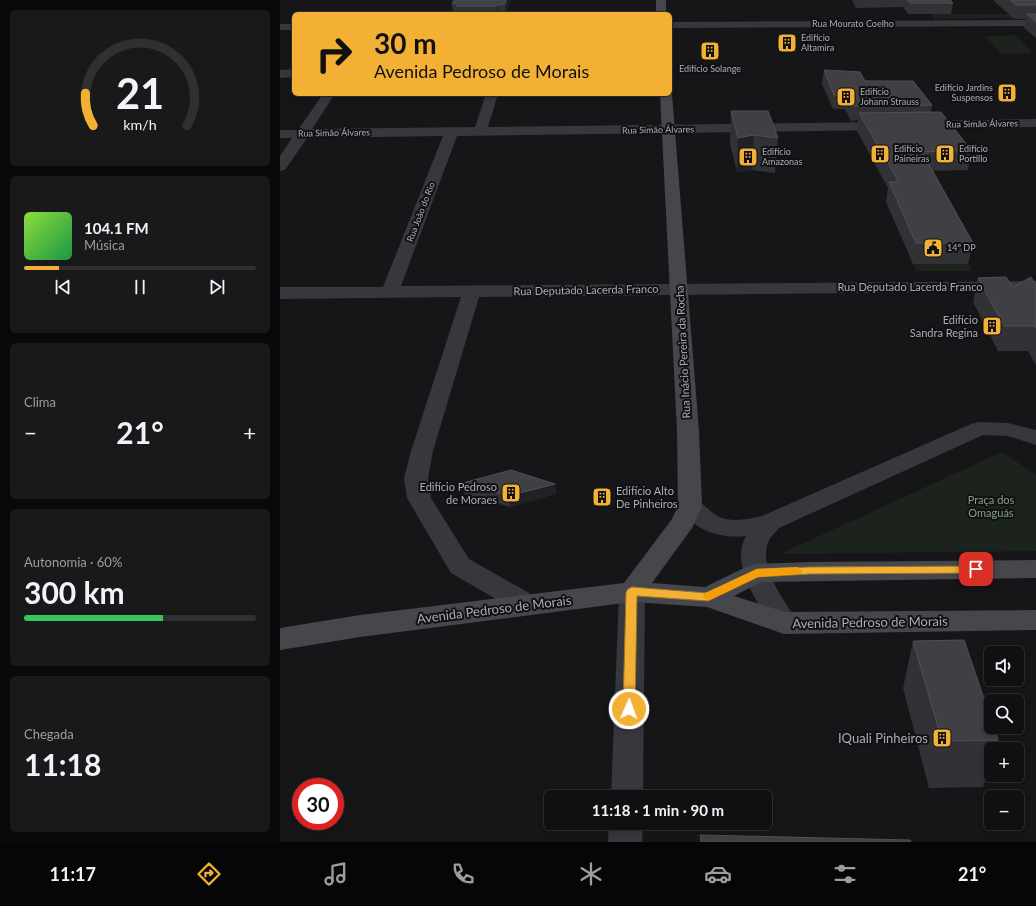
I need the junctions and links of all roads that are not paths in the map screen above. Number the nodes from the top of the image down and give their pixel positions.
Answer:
1 (660, 0) edge
2 (661, 12) edge
3 (1036, 23) edge
4 (672, 25) edge
5 (280, 27) edge
6 (292, 27) edge
7 (292, 73) edge
8 (280, 74) edge
9 (328, 96) edge
10 (491, 96) edge
11 (666, 96) edge
12 (1036, 123) edge
13 (481, 127) junction
14 (668, 130) junction
15 (452, 132) junction
16 (280, 134) edge
17 (303, 134) junction
18 (280, 167) edge
19 (1036, 286) edge
20 (679, 289) junction
21 (472, 291) junction
22 (390, 292) junction
23 (280, 293) edge
24 (1036, 438) edge
25 (690, 506) junction
26 (770, 522) junction
27 (1036, 569) edge
28 (757, 573) junction
29 (632, 592) junction
30 (708, 597) junction
31 (528, 606) junction
32 (1036, 620) edge
33 (784, 624) junction
34 (280, 639) edge
35 (627, 790) edge
36 (626, 830) edge
37 (625, 842) edge

1 - 2 street
3 - 4 street, Rua Mourato Coelho
5 - 6 street
7 - 8 street
9 - 17 street
10 - 13 street
11 - 14 street, Rua Inácio Pereira da Rocha
12 - 14 street, Rua Simão Álvares
13 - 14 street, Rua Simão Álvares
13 - 15 street, Rua Simão Álvares
14 - 20 street, Rua Inácio Pereira da Rocha
15 - 17 street, Rua Simão Álvares
15 - 22 street, Rua João do Rio
16 - 17 street, Rua Simão Álvares
17 - 18 street
19 - 20 street, Rua Deputado Lacerda Franco
20 - 21 street, Rua Deputado Lacerda Franco
20 - 25 street, Rua Inácio Pereira da Rocha
21 - 22 street, Rua Deputado Lacerda Franco
21 - 31 street
22 - 23 street, Rua Deputado Lacerda Franco
24 - 26 street
25 - 26 street
25 - 29 street, Rua Inácio Pereira da Rocha
26 - 28 street
27 - 28 street, Avenida Pedroso de Morais
28 - 30 street, Avenida Pedroso de Morais
28 - 33 street
29 - 30 street, Avenida Pedroso de Morais
29 - 31 street, Avenida Pedroso de Morais
29 - 35 street
30 - 33 street, Avenida Pedroso de Morais
31 - 34 street, Avenida Pedroso de Morais
32 - 33 street, Avenida Pedroso de Morais
36 - 37 street

